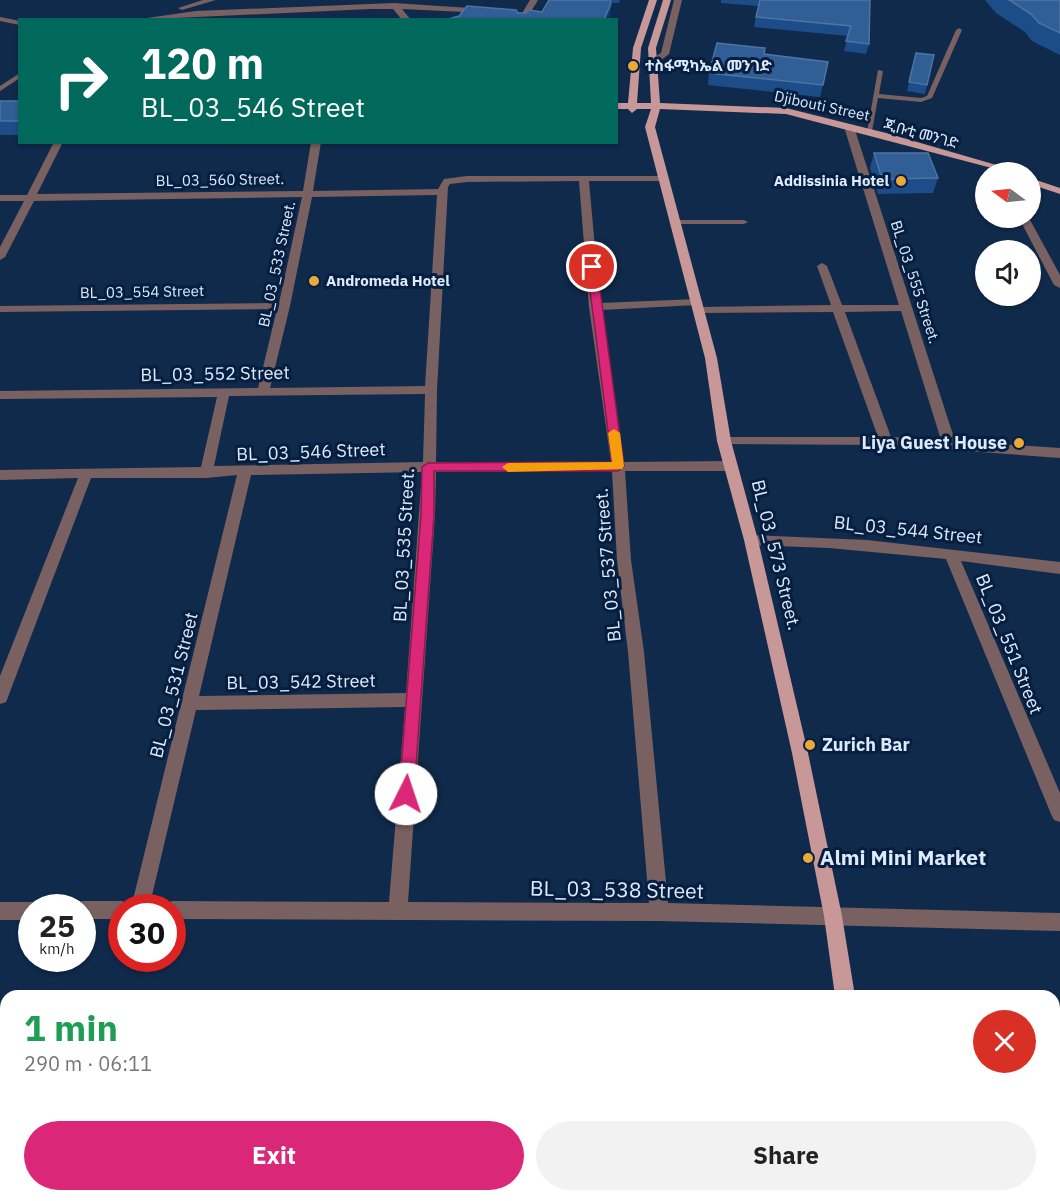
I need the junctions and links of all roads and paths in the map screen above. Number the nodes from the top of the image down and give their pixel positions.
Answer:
1 (212, 0) edge
2 (534, 0) edge
3 (653, 0) edge
4 (667, 0) edge
5 (678, 0) edge
6 (418, 3) edge
7 (394, 5) junction
8 (271, 9) junction
9 (490, 12) edge
10 (513, 14) edge
11 (162, 16) junction
12 (523, 17) edge
13 (150, 18) edge
14 (270, 18) edge
15 (405, 18) edge
16 (0, 19) edge
17 (18, 23) edge
18 (959, 30) dead end
19 (653, 62) junction
20 (880, 71) dead end
21 (18, 76) edge
22 (653, 80) junction
23 (634, 88) junction
24 (0, 89) edge
25 (875, 96) junction
26 (618, 105) edge
27 (656, 107) junction
28 (618, 108) edge
29 (690, 108) junction
30 (639, 116) junction
31 (850, 130) junction
32 (869, 131) junction
33 (58, 144) edge
34 (316, 144) edge
35 (980, 162) edge
36 (975, 164) edge
37 (663, 178) junction
38 (584, 179) junction
39 (1041, 182) edge
40 (444, 187) junction
41 (1060, 188) edge
42 (308, 193) junction
43 (30, 197) junction
44 (0, 198) edge
45 (674, 222) junction
46 (744, 222) dead end
47 (1030, 228) edge
48 (0, 256) edge
49 (822, 266) dead end
50 (1059, 281) edge
51 (284, 306) junction
52 (698, 306) junction
53 (596, 307) junction
54 (838, 308) junction
55 (908, 308) junction
56 (0, 309) edge
57 (431, 390) junction
58 (263, 391) junction
59 (224, 392) junction
60 (0, 395) edge
61 (724, 441) junction
62 (886, 441) junction
63 (949, 444) junction
64 (1060, 453) edge
65 (618, 466) junction
66 (731, 466) junction
67 (428, 467) junction
68 (245, 472) junction
69 (207, 473) junction
70 (86, 474) junction
71 (0, 475) edge
72 (751, 540) junction
73 (951, 554) junction
74 (1060, 568) edge
75 (0, 697) edge
76 (414, 700) junction
77 (190, 703) junction
78 (1060, 814) edge
79 (143, 894) edge
80 (18, 910) edge
81 (186, 910) edge
82 (0, 911) edge
83 (398, 911) junction
84 (658, 912) junction
85 (833, 916) junction
86 (1060, 922) edge
87 (844, 990) edge

1 - 11 street
2 - 12 street
3 - 23 main road
4 - 19 main road
5 - 19 street
6 - 7 street
6 - 9 street
7 - 8 street
7 - 15 street
8 - 11 street
8 - 14 street
10 - 12 street
11 - 13 street
16 - 17 street
18 - 25 lane
19 - 22 main road
20 - 25 lane
21 - 24 lane
22 - 27 main road
22 - 29 main road
23 - 26 main road
23 - 30 main road
25 - 32 lane
27 - 29 main road, ጂቡቲ መንገድ
27 - 30 main road, ጂቡቲ መንገድ
27 - 30 main road
28 - 30 main road
29 - 31 main road, ጂቡቲ መንገድ
29 - 32 main road, Djibouti Street
30 - 37 main road, BL_03_573 Street.
31 - 36 main road, ጂቡቲ መንገድ
31 - 55 street, BL_03_555 Street.
32 - 35 main road, Djibouti Street
33 - 43 street
34 - 42 street, BL_03_533 Street.
37 - 38 street, BL_03_560 Street.
37 - 45 main road, BL_03_573 Street.
38 - 40 street, BL_03_560 Street.
38 - 53 street, BL_03_537 Street.
39 - 41 main road
40 - 42 street, BL_03_560 Street.
40 - 57 street, BL_03_535 Street.
42 - 43 street, BL_03_560 Street.
42 - 51 street, BL_03_533 Street.
43 - 44 street, BL_03_560 Street.
43 - 48 street
45 - 46 lane
45 - 52 main road, BL_03_573 Street.
47 - 50 street
49 - 54 street
51 - 56 street, BL_03_554 Street
51 - 58 street, BL_03_533 Street.
52 - 53 street
52 - 54 street
52 - 61 main road, BL_03_573 Street.
53 - 65 street, BL_03_537 Street.
54 - 55 street
54 - 62 street
55 - 63 street, BL_03_555 Street.
57 - 58 street, BL_03_552 Street
57 - 67 street, BL_03_535 Street.
58 - 59 street, BL_03_552 Street
59 - 60 street, BL_03_552 Street
59 - 69 street
61 - 62 street
61 - 66 main road, BL_03_573 Street.
62 - 63 street
63 - 64 street
65 - 66 street, BL_03_546 Street
65 - 67 street, BL_03_546 Street
65 - 84 street, BL_03_537 Street.
66 - 72 main road, BL_03_573 Street.
67 - 68 street, BL_03_546 Street
67 - 76 street, BL_03_535 Street.
68 - 69 street, BL_03_546 Street
68 - 77 street, BL_03_531 Street
69 - 70 street, BL_03_546 Street
70 - 71 street, BL_03_546 Street
70 - 75 street
72 - 73 street, BL_03_544 Street
72 - 85 main road, BL_03_573 Street.
73 - 74 street, BL_03_544 Street
73 - 78 street, BL_03_551 Street
76 - 77 street, BL_03_542 Street
76 - 83 street, BL_03_535 Street.
77 - 79 street, BL_03_531 Street
80 - 82 street
81 - 83 street, BL_03_538 Street
83 - 84 street, BL_03_538 Street
84 - 85 street, BL_03_538 Street
85 - 86 street, BL_03_538 Street
85 - 87 main road, BL_03_573 Street.

